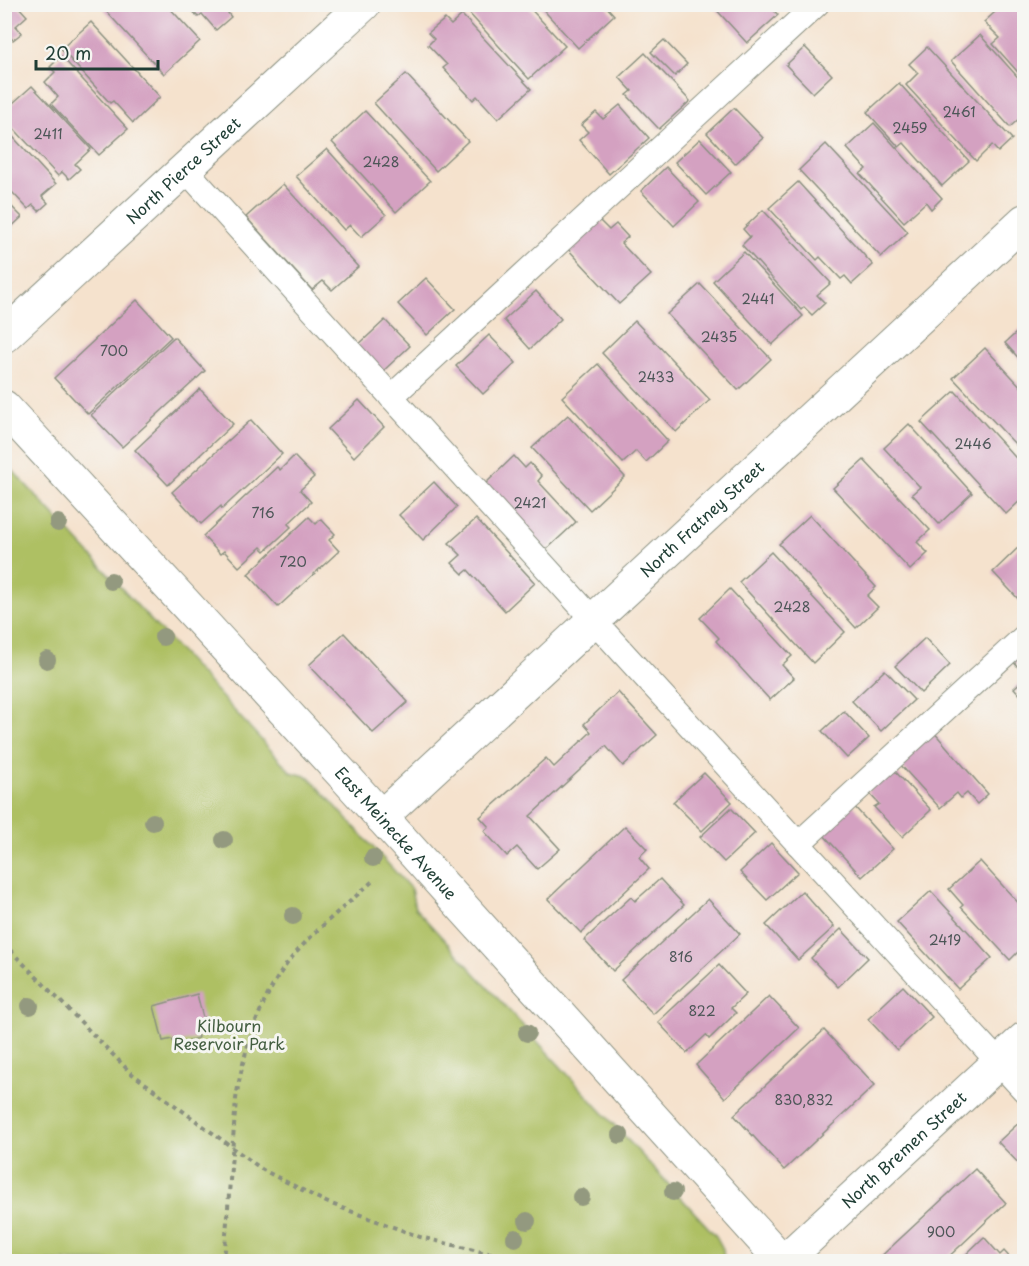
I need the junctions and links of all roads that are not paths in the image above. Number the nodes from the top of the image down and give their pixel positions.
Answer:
1 (364, 4) edge
2 (817, 4) edge
3 (185, 169) junction
4 (1024, 221) edge
5 (4, 336) edge
6 (391, 397) junction
7 (4, 407) edge
8 (593, 620) junction
9 (1024, 637) edge
10 (381, 817) junction
11 (798, 844) junction
12 (1024, 1039) edge
13 (999, 1062) junction
14 (1024, 1090) edge
15 (783, 1262) edge

1 - 3 street, North Pierce Street
2 - 6 lane
3 - 5 street, North Pierce Street
3 - 6 lane
4 - 8 street, North Fratney Street
6 - 8 lane
7 - 10 street, East Meinecke Avenue
8 - 10 street, North Fratney Street
8 - 11 lane
9 - 11 lane
10 - 15 street, East Meinecke Avenue
11 - 13 lane
12 - 13 street, North Bremen Street
13 - 14 lane
13 - 15 street, North Bremen Street

